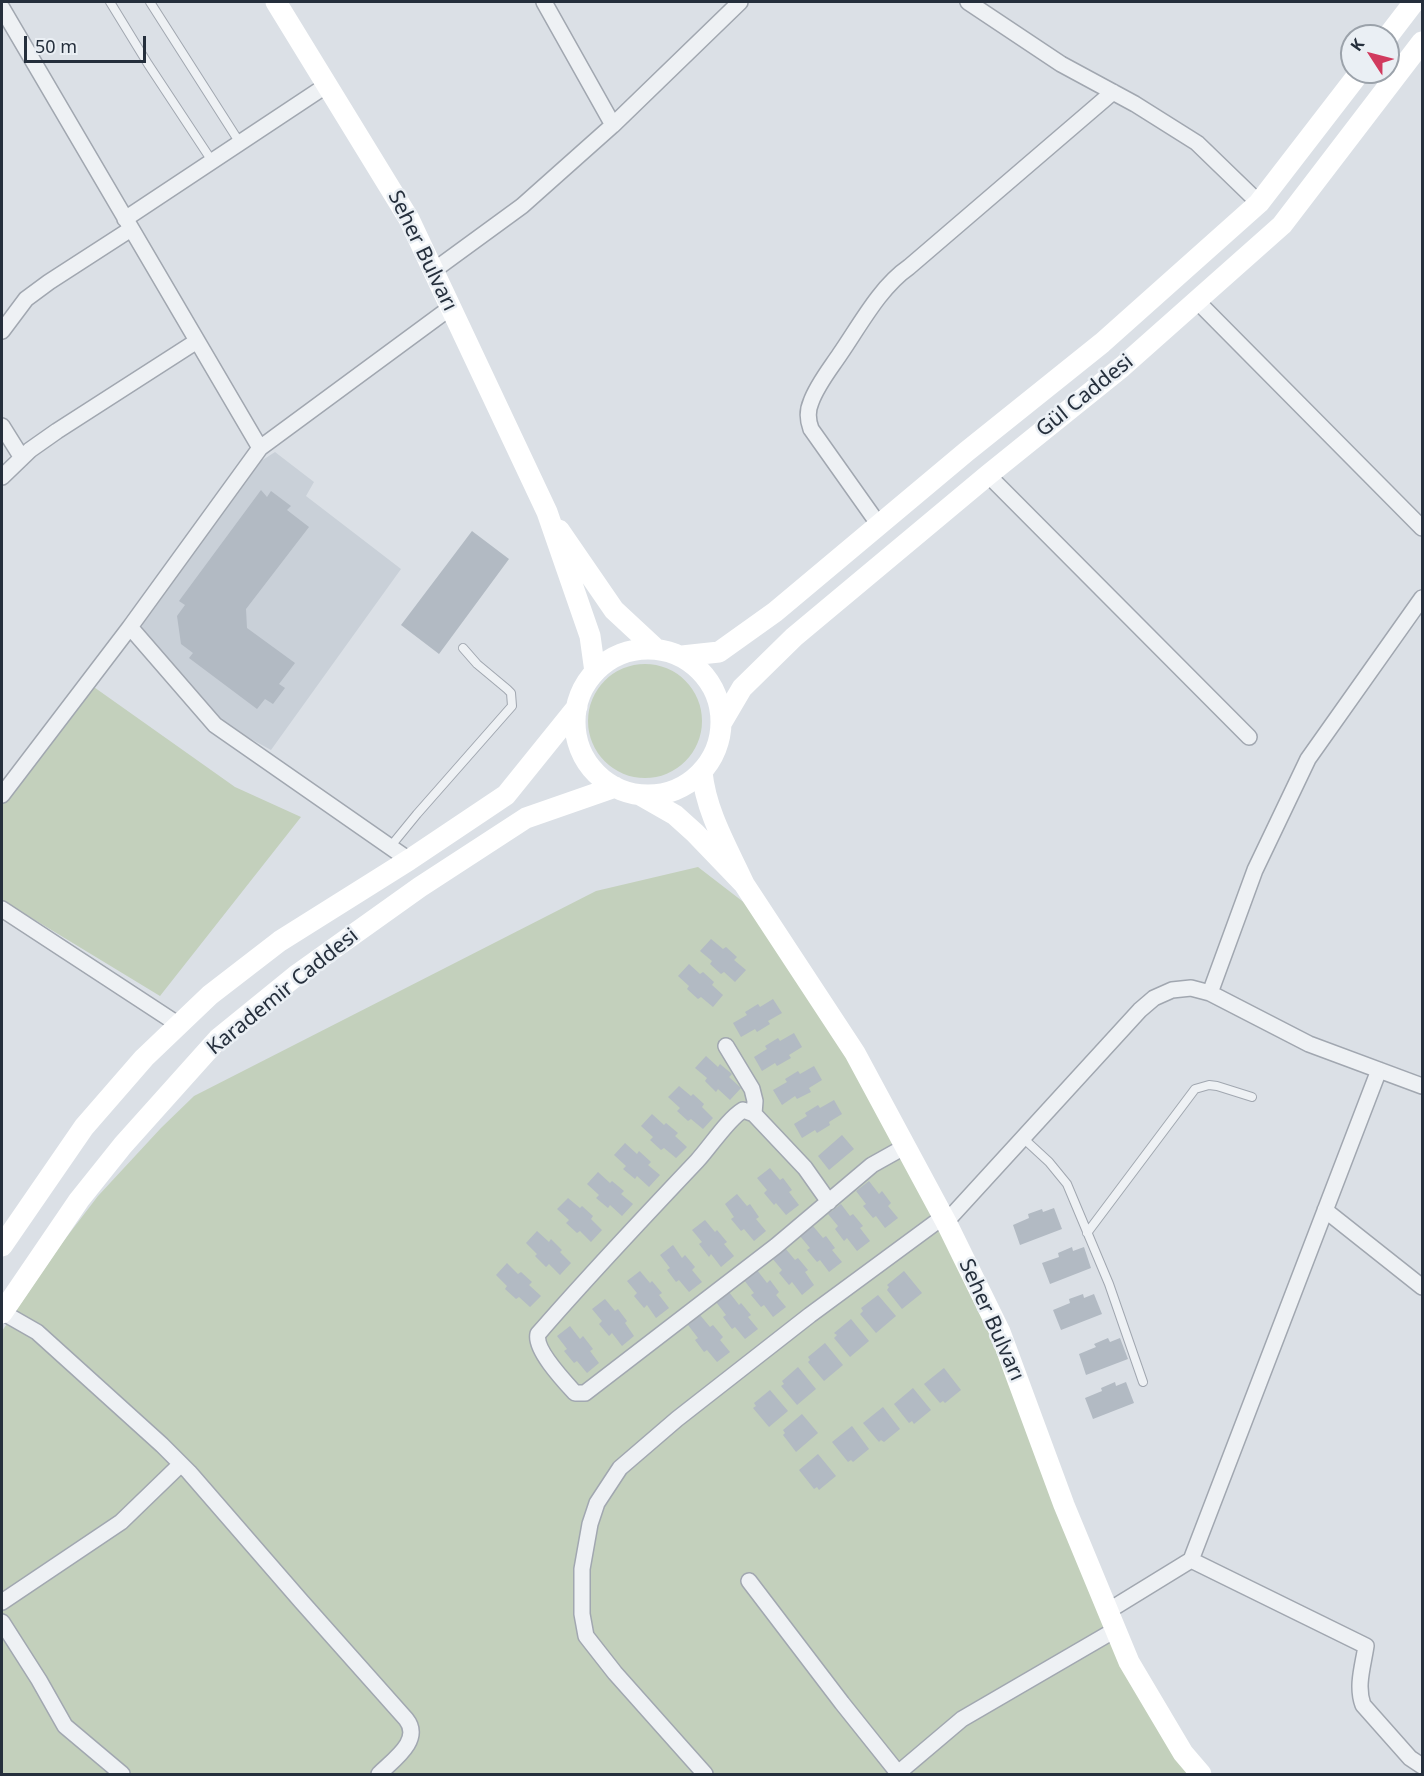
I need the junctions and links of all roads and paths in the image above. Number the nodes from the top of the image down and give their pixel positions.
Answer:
1 (110, 2) edge
2 (150, 2) edge
3 (276, 2) edge
4 (544, 2) edge
5 (740, 2) edge
6 (968, 2) edge
7 (1414, 2) edge
8 (2, 8) edge
9 (1397, 24) edge
10 (1422, 42) edge
11 (1351, 84) edge
12 (327, 85) junction
13 (1113, 92) junction
14 (613, 125) junction
15 (240, 143) junction
16 (212, 161) junction
17 (1259, 203) junction
18 (128, 224) junction
19 (433, 271) junction
20 (1197, 301) junction
21 (450, 308) junction
22 (2, 331) edge
23 (197, 341) junction
24 (2, 426) edge
25 (260, 448) junction
26 (22, 458) junction
27 (988, 474) junction
28 (2, 477) edge
29 (547, 512) junction
30 (879, 525) junction
31 (1422, 528) edge
32 (1422, 598) edge
33 (130, 627) junction
34 (463, 648) dead end
35 (656, 649) junction
36 (682, 656) junction
37 (595, 672) junction
38 (577, 707) junction
39 (722, 722) junction
40 (1249, 737) dead end
41 (702, 772) junction
42 (615, 787) junction
43 (2, 795) edge
44 (640, 795) junction
45 (390, 847) junction
46 (409, 860) junction
47 (744, 884) junction
48 (2, 909) edge
49 (1210, 993) junction
50 (179, 1025) junction
51 (726, 1046) dead end
52 (1379, 1070) junction
53 (1422, 1086) edge
54 (1252, 1097) dead end
55 (754, 1114) junction
56 (1023, 1138) junction
57 (906, 1146) junction
58 (829, 1202) junction
59 (1325, 1210) junction
60 (945, 1219) junction
61 (1087, 1233) junction
62 (2, 1246) edge
63 (1422, 1287) edge
64 (2, 1312) edge
65 (1143, 1382) dead end
66 (181, 1464) junction
67 (1191, 1560) junction
68 (749, 1581) dead end
69 (2, 1602) edge
70 (1112, 1620) junction
71 (2, 1622) edge
72 (1422, 1766) edge
73 (122, 1774) edge
74 (379, 1774) edge
75 (705, 1774) edge
76 (897, 1774) edge
77 (1201, 1774) edge

1 - 16 lane
2 - 15 lane
3 - 12 street, Seher Bulvarı
4 - 14 street
5 - 14 street
6 - 13 street
7 - 9 street
8 - 18 street
10 - 20 street, Gül Caddesi
11 - 17 street, Gül Caddesi
12 - 15 street
12 - 19 street, Seher Bulvarı
13 - 17 street
13 - 30 street
14 - 19 street
15 - 16 street
16 - 18 street
17 - 30 street, Gül Caddesi
18 - 22 street
18 - 23 street
19 - 21 street, Seher Bulvarı
20 - 27 street, Gül Caddesi
20 - 31 street
21 - 25 street
21 - 29 street, Seher Bulvarı
23 - 25 street
23 - 26 street
24 - 26 street
25 - 33 street
26 - 28 street
27 - 39 street, Gül Caddesi
27 - 40 street
29 - 35 street, Seher Bulvarı
29 - 37 street, Seher Bulvarı
30 - 36 street, Gül Caddesi
32 - 49 street
33 - 43 street
33 - 45 street
34 - 45 lane
35 - 36 street
35 - 37 street
36 - 39 street
37 - 38 street
38 - 42 street
38 - 46 street, Karademir Caddesi
39 - 41 street
41 - 44 street
41 - 47 street, Seher Bulvarı
42 - 44 street
42 - 64 street, Karademir Caddesi
44 - 47 street, Seher Bulvarı
45 - 46 street
46 - 50 street, Karademir Caddesi
47 - 57 street, Seher Bulvarı
48 - 50 street
49 - 52 street
49 - 56 street
50 - 62 street, Karademir Caddesi
51 - 55 street
52 - 53 street
52 - 59 street
54 - 61 lane
55 - 58 street
55 - 58 street
56 - 60 street
56 - 61 lane
57 - 58 street
57 - 60 street, Seher Bulvarı
59 - 63 street
59 - 67 street
60 - 70 street, Seher Bulvarı
60 - 75 street
61 - 65 lane
64 - 66 street
66 - 69 street
66 - 74 street
67 - 70 street
67 - 72 street
68 - 76 street
70 - 76 street
70 - 77 street, Seher Bulvarı
71 - 73 street

